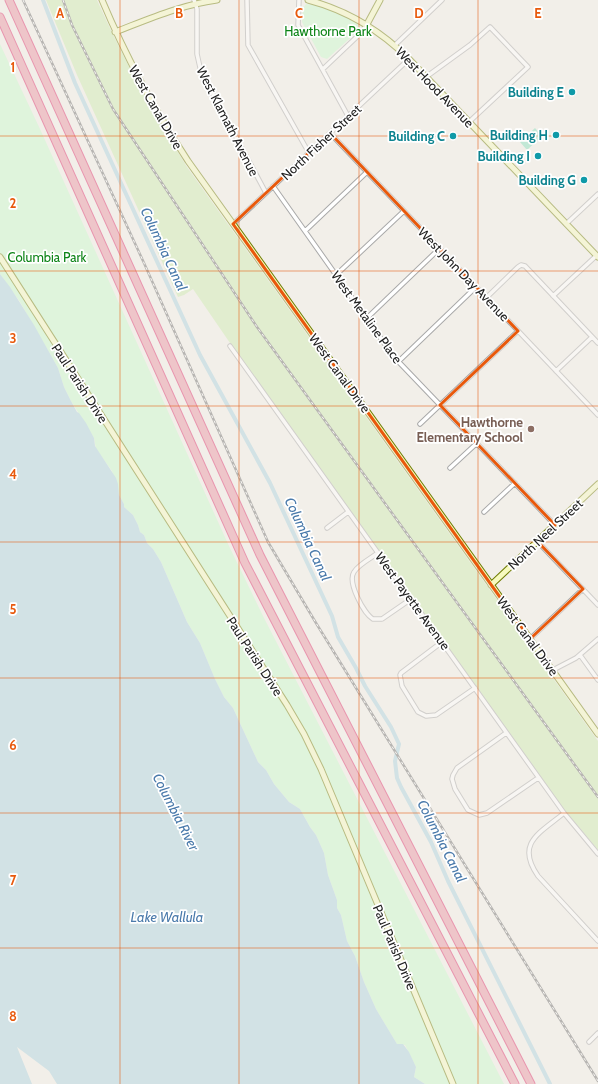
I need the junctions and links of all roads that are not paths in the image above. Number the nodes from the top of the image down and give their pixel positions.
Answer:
1 (9, 0) edge
2 (102, 0) edge
3 (216, 0) edge
4 (248, 0) edge
5 (299, 0) edge
6 (308, 0) edge
7 (380, 0) edge
8 (442, 0) edge
9 (195, 1) edge
10 (0, 17) edge
11 (366, 26) junction
12 (0, 29) edge
13 (115, 32) junction
14 (395, 45) junction
15 (409, 59) junction
16 (323, 69) junction
17 (426, 77) junction
18 (348, 116) junction
19 (46, 122) junction
20 (469, 122) junction
21 (330, 133) junction
22 (309, 153) junction
23 (367, 172) junction
24 (273, 186) junction
25 (266, 194) junction
26 (598, 194) edge
27 (404, 211) junction
28 (233, 224) junction
29 (566, 224) junction
30 (305, 231) junction
31 (439, 248) junction
32 (0, 257) edge
33 (597, 257) edge
34 (336, 275) junction
35 (476, 287) junction
36 (553, 296) junction
37 (486, 298) junction
38 (367, 318) junction
39 (518, 331) junction
40 (592, 337) junction
41 (598, 343) edge
42 (230, 346) dead end
43 (399, 361) junction
44 (556, 371) junction
45 (440, 405) junction
46 (598, 415) edge
47 (420, 424) dead end
48 (477, 443) junction
49 (450, 468) dead end
50 (515, 483) junction
51 (598, 484) edge
52 (348, 512) junction
53 (484, 512) dead end
54 (555, 525) junction
55 (327, 528) dead end
56 (538, 542) junction
57 (378, 553) junction
58 (491, 585) junction
59 (583, 589) junction
60 (411, 599) junction
61 (598, 605) edge
62 (598, 638) edge
63 (530, 639) junction
64 (442, 642) junction
65 (580, 655) junction
66 (553, 670) junction
67 (598, 680) edge
68 (475, 688) junction
69 (506, 733) junction
70 (598, 734) edge
71 (538, 778) junction
72 (564, 813) junction
73 (598, 854) edge
74 (598, 941) edge
75 (598, 1034) edge
76 (589, 1042) dead end
77 (453, 1084) edge
78 (515, 1084) edge
79 (531, 1084) edge

1 - 79 highway
2 - 13 street, West Canal Drive
3 - 9 street
4 - 22 street
5 - 16 street
6 - 11 street, West Hood Avenue
7 - 11 street
8 - 14 street
9 - 13 street
9 - 25 street, West Klamath Avenue
10 - 19 highway
11 - 14 street, West Hood Avenue
11 - 16 street
12 - 19 highway
13 - 28 street, West Canal Drive
14 - 15 street, West Hood Avenue
15 - 17 street, West Hood Avenue
15 - 18 street, North Fisher Street
16 - 18 street
17 - 20 street, West Hood Avenue
17 - 20 street
18 - 21 street, North Fisher Street
19 - 78 highway
20 - 29 street, West Hood Avenue
21 - 22 street, North Fisher Street
21 - 23 street, West John Day Avenue
22 - 24 street, North Fisher Street
23 - 27 street, West John Day Avenue
23 - 30 street
24 - 25 street, North Fisher Street
24 - 30 street, West Metaline Place
25 - 28 street, North Fisher Street
26 - 29 street
27 - 31 street, West John Day Avenue
27 - 34 street
28 - 58 street, West Canal Drive
29 - 33 street, West Hood Avenue
30 - 34 street, West Metaline Place
31 - 35 street, West John Day Avenue
31 - 38 street
32 - 77 street, Paul Parish Drive
33 - 36 street
34 - 38 street, West Metaline Place
35 - 37 street, West John Day Avenue
35 - 43 street
36 - 37 street
36 - 40 street
37 - 39 street, West John Day Avenue
38 - 43 street, West Metaline Place
39 - 44 street, West John Day Avenue
39 - 45 street
40 - 41 street
40 - 44 street
42 - 52 street, West Payette Avenue
43 - 45 street, West Metaline Place
44 - 46 street, West John Day Avenue
45 - 47 street
45 - 48 street, West Metaline Place
48 - 49 street
48 - 50 street, West Metaline Place
50 - 53 street
50 - 54 street, West Metaline Place
51 - 54 street, North Neel Street
52 - 55 street
52 - 57 street, West Payette Avenue
54 - 56 street, North Neel Street
56 - 58 street, North Neel Street
56 - 59 street
57 - 60 street, West Payette Avenue
57 - 60 street
58 - 63 street, West Canal Drive
59 - 61 street
59 - 63 street
60 - 64 street, West Payette Avenue
62 - 65 street
63 - 66 street, West Canal Drive
64 - 68 street, West Payette Avenue
64 - 68 street
65 - 66 street
65 - 67 street
66 - 70 street, West Canal Drive
68 - 69 street, West Payette Avenue
69 - 71 street, West Payette Avenue
69 - 71 street
71 - 72 street, West Payette Avenue
72 - 73 street, West Payette Avenue
72 - 74 street
75 - 76 street

